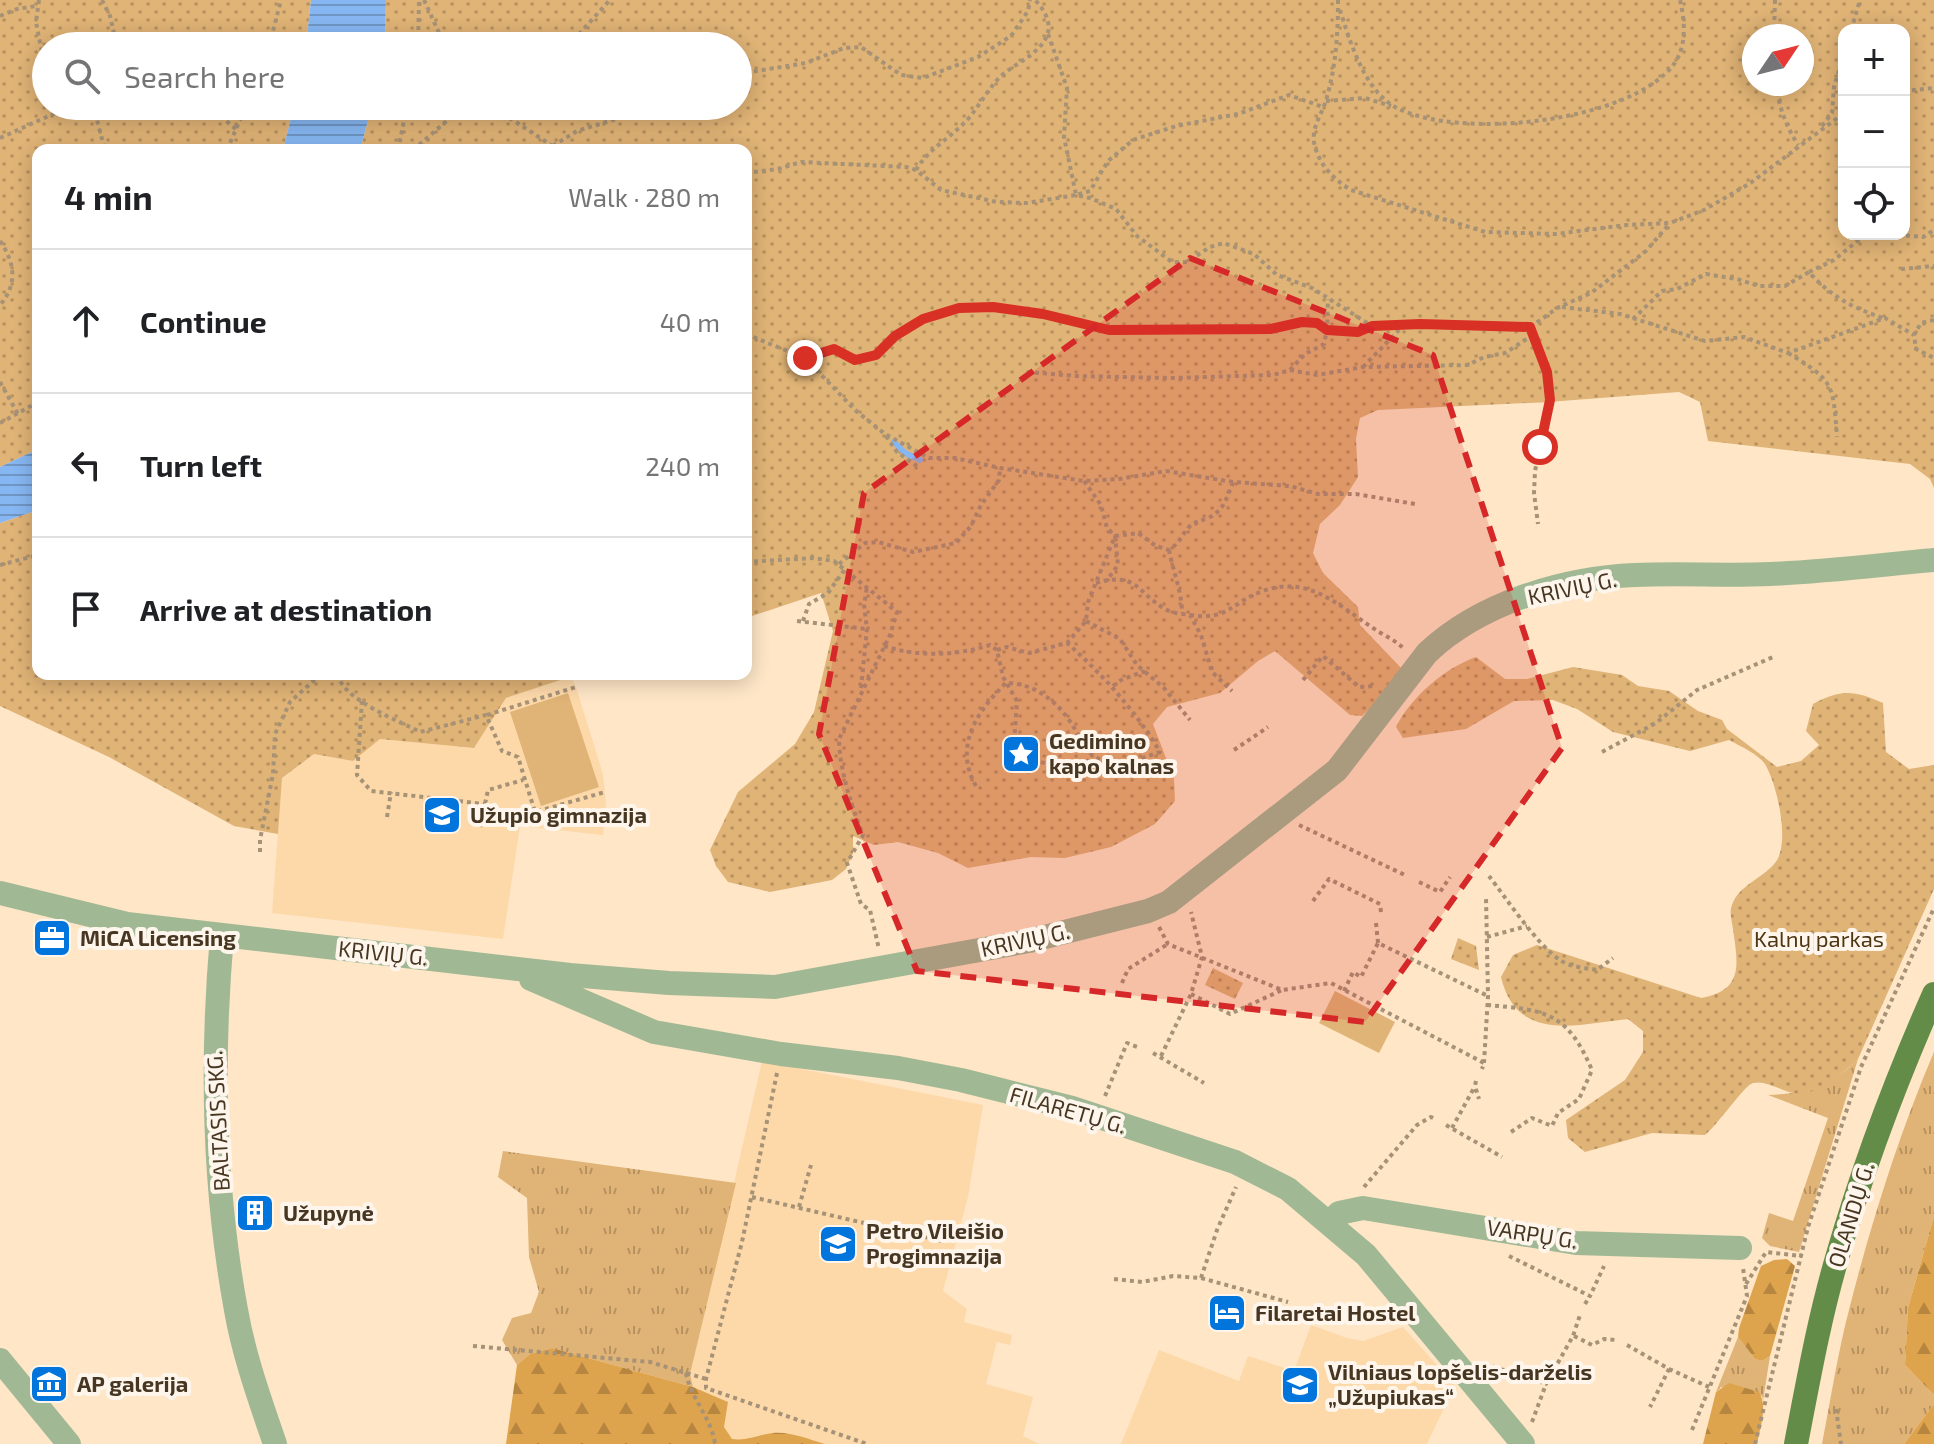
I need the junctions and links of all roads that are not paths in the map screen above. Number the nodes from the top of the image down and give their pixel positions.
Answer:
1 (1934, 560) edge
2 (0, 893) edge
3 (222, 935) junction
4 (507, 968) junction
5 (624, 980) junction
6 (1934, 994) edge
7 (619, 1016) junction
8 (1340, 1215) junction
9 (1740, 1248) road end
10 (0, 1360) edge
11 (1522, 1443) edge
12 (69, 1444) edge
13 (275, 1444) edge
14 (1796, 1444) edge

1 - 5 street, KRIVIŲ G.
2 - 3 street, KRIVIŲ G.
3 - 4 street, KRIVIŲ G.
3 - 13 street, BALTASIS SKG.
4 - 5 street, KRIVIŲ G.
4 - 7 street, FILARETŲ G.
5 - 7 street
6 - 14 main road, OLANDŲ G.
7 - 8 street, FILARETŲ G.
8 - 9 street, VARPŲ G.
8 - 11 street, FILARETŲ G.
10 - 12 street

